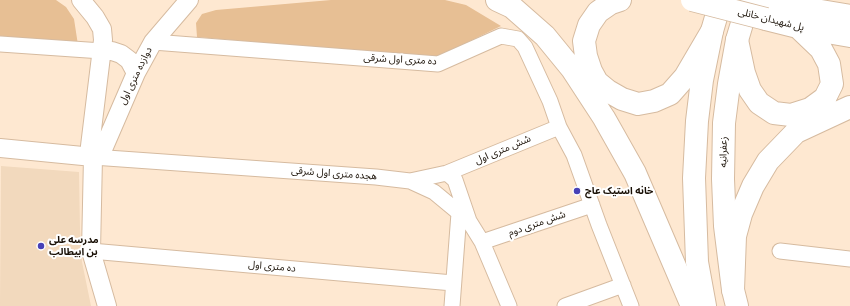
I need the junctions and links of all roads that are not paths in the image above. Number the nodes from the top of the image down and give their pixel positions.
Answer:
1 (81, 0) edge
2 (189, 0) edge
3 (497, 0) edge
4 (620, 0) edge
5 (692, 0) edge
6 (721, 0) edge
7 (762, 5) edge
8 (850, 16) edge
9 (798, 27) junction
10 (712, 31) junction
11 (850, 36) edge
12 (737, 40) junction
13 (153, 42) junction
14 (0, 44) edge
15 (102, 51) junction
16 (136, 72) junction
17 (96, 90) junction
18 (127, 95) junction
19 (850, 108) edge
20 (559, 127) junction
21 (0, 148) edge
22 (93, 157) junction
23 (447, 173) junction
24 (410, 181) junction
25 (592, 205) junction
26 (464, 217) junction
27 (482, 242) junction
28 (91, 251) junction
29 (780, 251) dead end
30 (850, 258) edge
31 (454, 283) junction
32 (623, 285) junction
33 (735, 298) edge
34 (107, 306) edge
35 (452, 306) edge
36 (509, 306) edge
37 (565, 306) edge
38 (632, 306) edge
39 (692, 306) edge
40 (705, 306) edge

1 - 15 street
2 - 13 street, دوازده متری اول
3 - 39 main road
4 - 10 main road
5 - 7 main road, پل شهیدان خانلی, bridge
6 - 10 main road
7 - 8 main road, پل شهیدان خانلی
7 - 9 main road, پل شهیدان خانلی
7 - 12 main road, زعفرانیه
9 - 11 main road, پل شهیدان خانلی
9 - 12 main road
10 - 40 main road
12 - 33 main road, زعفرانیه
13 - 16 street, دوازده متری اول
13 - 20 street, ده متری اول شرقی
14 - 15 street
15 - 16 street
15 - 17 street
16 - 18 street, دوازده متری اول
17 - 18 street
17 - 22 street
18 - 22 street, دوازده متری اول
19 - 33 main road
20 - 23 street, شش متری اول
20 - 25 street, ده متری اول شرقی
21 - 22 street
22 - 24 street, هجده متری اول شرقی
22 - 28 street
23 - 24 street, شش متری اول
23 - 26 street
24 - 26 street, هجده متری اول شرقی
25 - 27 street, شش متری دوم
25 - 32 street, ده متری اول شرقی
26 - 27 street, هجده متری اول شرقی
26 - 31 street
27 - 36 street, هجده متری اول شرقی
28 - 31 street, ده متری اول
28 - 34 street
29 - 30 street
31 - 35 street
32 - 37 street
32 - 38 street, ده متری اول شرقی

